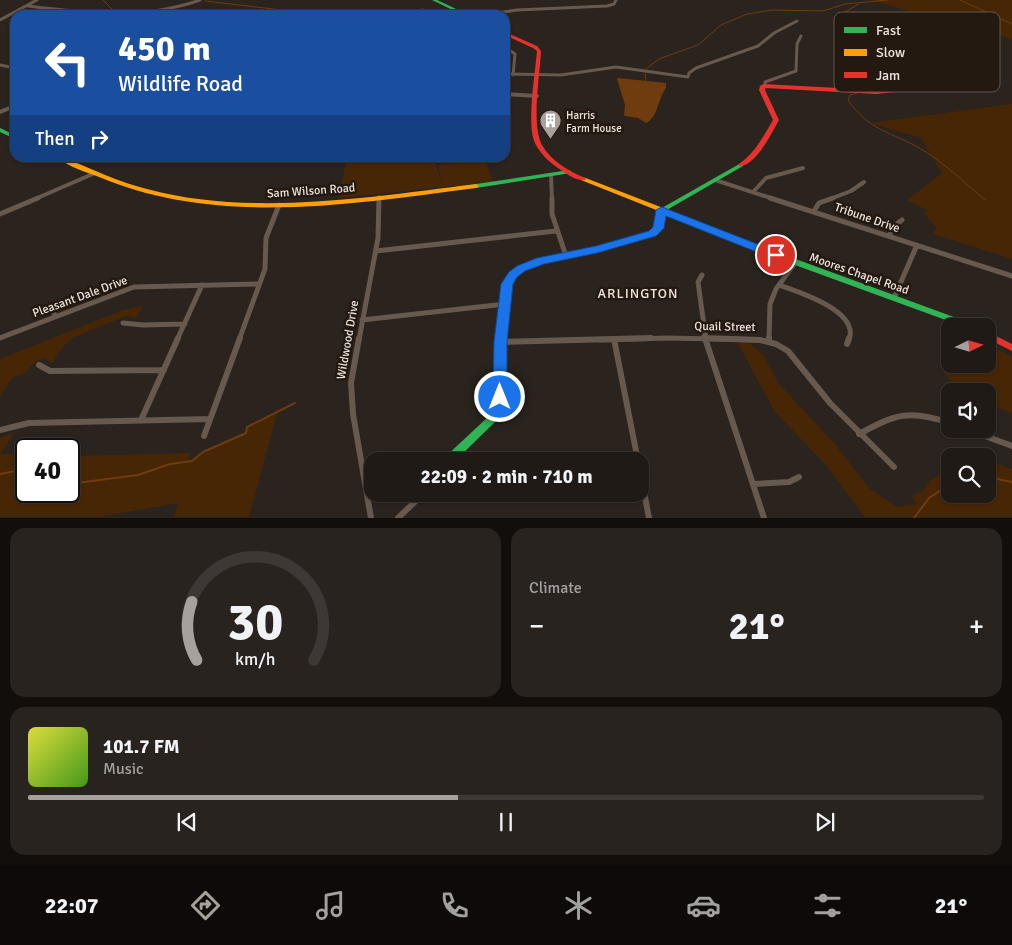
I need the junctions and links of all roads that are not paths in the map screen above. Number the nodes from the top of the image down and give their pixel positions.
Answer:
1 (37, 0) edge
2 (200, 0) edge
3 (434, 0) edge
4 (616, 0) edge
5 (28, 6) junction
6 (20, 10) edge
7 (60, 10) edge
8 (164, 10) edge
9 (456, 10) edge
10 (510, 11) edge
11 (797, 21) dead end
12 (510, 35) edge
13 (801, 36) dead end
14 (510, 50) edge
15 (510, 75) edge
16 (513, 75) junction
17 (538, 75) junction
18 (765, 86) junction
19 (834, 90) edge
20 (510, 94) edge
21 (537, 96) junction
22 (70, 162) edge
23 (803, 168) dead end
24 (568, 172) junction
25 (95, 173) junction
26 (551, 175) junction
27 (715, 180) junction
28 (864, 182) dead end
29 (754, 191) junction
30 (379, 197) junction
31 (279, 205) junction
32 (662, 210) junction
33 (814, 211) junction
34 (0, 214) edge
35 (902, 220) dead end
36 (556, 231) junction
37 (888, 236) junction
38 (917, 245) junction
39 (376, 251) junction
40 (566, 256) junction
41 (795, 263) junction
42 (702, 275) dead end
43 (1012, 276) edge
44 (259, 284) junction
45 (202, 285) junction
46 (780, 285) junction
47 (894, 298) junction
48 (52, 304) dead end
49 (504, 304) junction
50 (55, 316) junction
51 (948, 318) edge
52 (362, 320) junction
53 (123, 323) dead end
54 (185, 324) junction
55 (0, 338) edge
56 (614, 338) junction
57 (705, 338) junction
58 (996, 339) edge
59 (769, 341) junction
60 (501, 342) junction
61 (846, 344) dead end
62 (1012, 348) edge
63 (39, 365) dead end
64 (164, 370) junction
65 (210, 419) junction
66 (141, 420) junction
67 (941, 420) edge
68 (0, 430) edge
69 (859, 434) junction
70 (204, 436) dead end
71 (990, 438) edge
72 (1012, 446) edge
73 (458, 452) edge
74 (636, 452) edge
75 (894, 467) dead end
76 (799, 477) dead end
77 (753, 484) junction
78 (415, 502) edge
79 (646, 502) edge
80 (371, 518) edge
81 (398, 518) edge
82 (649, 518) edge
83 (764, 518) edge

1 - 5 street
2 - 8 street
3 - 9 street
4 - 10 street
5 - 6 street
5 - 7 street
11 - 17 street
12 - 17 street, Moores Chapel Road
13 - 18 street
14 - 16 street
15 - 16 street
16 - 17 street
17 - 21 street, Moores Chapel Road
18 - 19 street
18 - 27 street
20 - 21 street
21 - 24 street, Moores Chapel Road
22 - 25 street, Sam Wilson Road
23 - 29 street
24 - 26 street, Sam Wilson Road
24 - 32 street, Moores Chapel Road
25 - 31 street, Sam Wilson Road
25 - 34 street
26 - 30 street, Sam Wilson Road
26 - 36 street
27 - 29 street, Tribune Drive
27 - 32 street
28 - 33 street
29 - 33 street, Tribune Drive
30 - 31 street, Sam Wilson Road
30 - 39 street, Wildwood Drive
31 - 44 street
32 - 40 street
32 - 41 street, Moores Chapel Road
33 - 37 street, Tribune Drive
35 - 37 street
36 - 39 street
36 - 40 street
37 - 38 street, Tribune Drive
38 - 43 street, Tribune Drive
38 - 47 street
39 - 52 street, Wildwood Drive
40 - 49 street
41 - 46 street
41 - 47 street, Moores Chapel Road
42 - 57 street
44 - 45 street, Pleasant Dale Drive
44 - 65 street
45 - 50 street, Pleasant Dale Drive
45 - 54 street
46 - 59 street
46 - 61 street
47 - 51 street, Moores Chapel Road
48 - 50 street
49 - 52 street
49 - 60 street
50 - 55 street, Pleasant Dale Drive
52 - 80 street, Wildwood Drive
53 - 54 street
54 - 64 street
56 - 57 street, Quail Street
56 - 60 street, Quail Street
56 - 74 street
57 - 59 street, Quail Street
57 - 77 street
58 - 62 street
59 - 69 street, Quail Street
60 - 73 street
63 - 64 street
64 - 66 street
65 - 66 street
65 - 70 street
66 - 68 street
67 - 69 street
69 - 75 street, Quail Street
71 - 72 street
76 - 77 street
77 - 83 street
78 - 81 street
79 - 82 street

